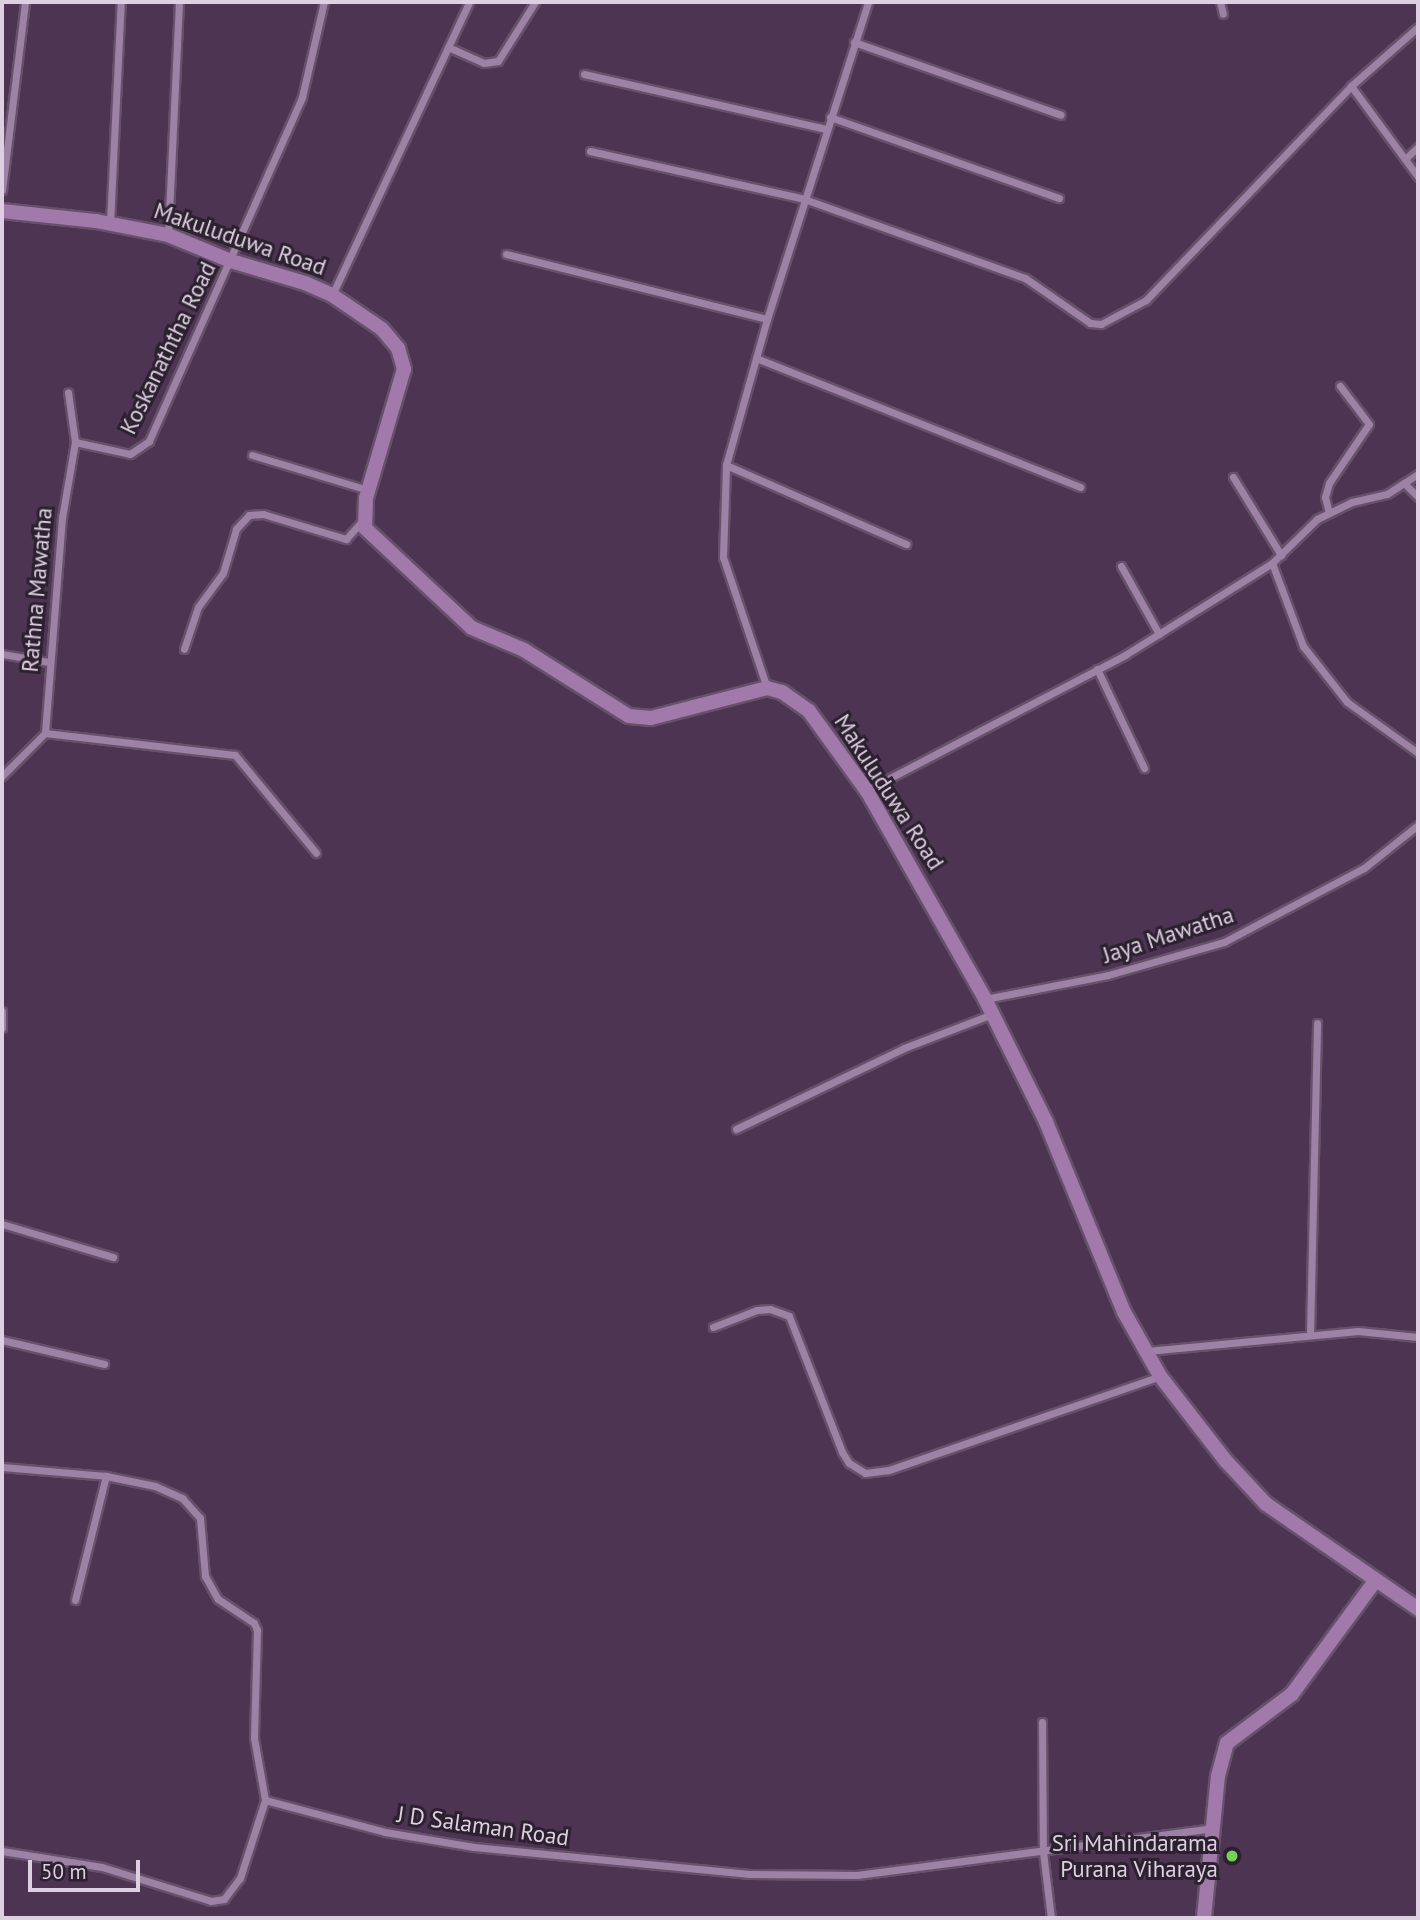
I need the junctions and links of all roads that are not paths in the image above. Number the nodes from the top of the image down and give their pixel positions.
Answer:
1 (25, 2) edge
2 (121, 2) edge
3 (179, 2) edge
4 (324, 2) edge
5 (469, 2) edge
6 (535, 2) edge
7 (867, 2) edge
8 (1220, 2) edge
9 (1223, 15) dead end
10 (1418, 27) edge
11 (854, 42) junction
12 (448, 47) junction
13 (584, 74) dead end
14 (1351, 86) junction
15 (1061, 115) dead end
16 (830, 117) junction
17 (826, 129) junction
18 (1418, 147) edge
19 (590, 151) dead end
20 (1405, 159) junction
21 (1418, 177) edge
22 (2, 190) edge
23 (1059, 198) dead end
24 (804, 199) junction
25 (2, 211) edge
26 (110, 223) junction
27 (168, 235) junction
28 (506, 254) dead end
29 (231, 261) junction
30 (332, 295) junction
31 (767, 319) junction
32 (756, 358) junction
33 (1340, 386) dead end
34 (68, 392) dead end
35 (75, 442) junction
36 (252, 455) dead end
37 (726, 465) junction
38 (1418, 474) edge
39 (1233, 477) dead end
40 (1404, 483) junction
41 (1080, 487) dead end
42 (369, 490) junction
43 (1418, 497) edge
44 (1329, 513) junction
45 (363, 519) junction
46 (906, 544) dead end
47 (1281, 555) junction
48 (1272, 563) junction
49 (1121, 566) dead end
50 (1159, 634) junction
51 (184, 649) dead end
52 (2, 654) edge
53 (49, 662) junction
54 (1097, 669) junction
55 (767, 688) junction
56 (45, 733) junction
57 (1418, 753) edge
58 (1144, 768) dead end
59 (2, 776) edge
60 (867, 791) junction
61 (1418, 824) edge
62 (316, 853) dead end
63 (985, 999) junction
64 (2, 1011) edge
65 (992, 1014) junction
66 (1317, 1023) dead end
67 (2, 1024) edge
68 (736, 1129) dead end
69 (2, 1224) edge
70 (113, 1256) dead end
71 (713, 1327) dead end
72 (1310, 1335) junction
73 (1418, 1337) edge
74 (2, 1340) edge
75 (1145, 1351) junction
76 (104, 1364) dead end
77 (1160, 1376) junction
78 (2, 1467) edge
79 (106, 1476) junction
80 (1375, 1581) junction
81 (75, 1600) dead end
82 (1418, 1609) edge
83 (1042, 1722) dead end
84 (265, 1800) junction
85 (1215, 1828) junction
86 (2, 1851) edge
87 (1043, 1853) junction
88 (1051, 1918) edge
89 (1204, 1918) edge

1 - 22 street
2 - 26 street
3 - 27 street
4 - 29 street, Koskanaththa Road
5 - 12 street
6 - 12 street
7 - 11 street
8 - 9 street
10 - 14 street
11 - 15 street
11 - 16 street
12 - 30 street
13 - 17 street
14 - 20 street
14 - 24 street
16 - 17 street
16 - 23 street
17 - 24 street
18 - 20 street
19 - 24 street
20 - 21 street
24 - 31 street
25 - 26 street, Makuluduwa Road
26 - 27 street, Makuluduwa Road
27 - 29 street, Makuluduwa Road
28 - 31 street
29 - 30 street, Makuluduwa Road
29 - 35 street, Koskanaththa Road
30 - 42 street, Makuluduwa Road
31 - 32 street
32 - 37 street
32 - 41 street
33 - 44 street
34 - 35 street, Rathna Mawatha
35 - 53 street, Rathna Mawatha
36 - 42 street
37 - 46 street
37 - 55 street
38 - 40 street
39 - 47 street
40 - 43 street
40 - 44 street
42 - 45 street, Makuluduwa Road
44 - 47 street
45 - 51 street
45 - 55 street
47 - 48 street
48 - 50 street
48 - 57 street
49 - 50 street
50 - 54 street
52 - 53 street
53 - 56 street, Rathna Mawatha
54 - 58 street
54 - 60 street
55 - 60 street, Makuluduwa Road
56 - 59 street
56 - 62 street
60 - 63 street, Makuluduwa Road
61 - 63 street, Jaya Mawatha
63 - 65 street, Makuluduwa Road
64 - 67 street
65 - 68 street
65 - 75 street, Makuluduwa Road
66 - 72 street
69 - 70 street
71 - 77 street
72 - 73 street
72 - 75 street
74 - 76 street
75 - 77 street, Makuluduwa Road
77 - 80 street, Makuluduwa Road
78 - 79 street
79 - 81 street
79 - 84 street
80 - 82 street, Makuluduwa Road
80 - 85 street
83 - 87 street
84 - 86 street
84 - 87 street, J D Salaman Road
85 - 87 street, J D Salaman Road
85 - 89 street
87 - 88 street

